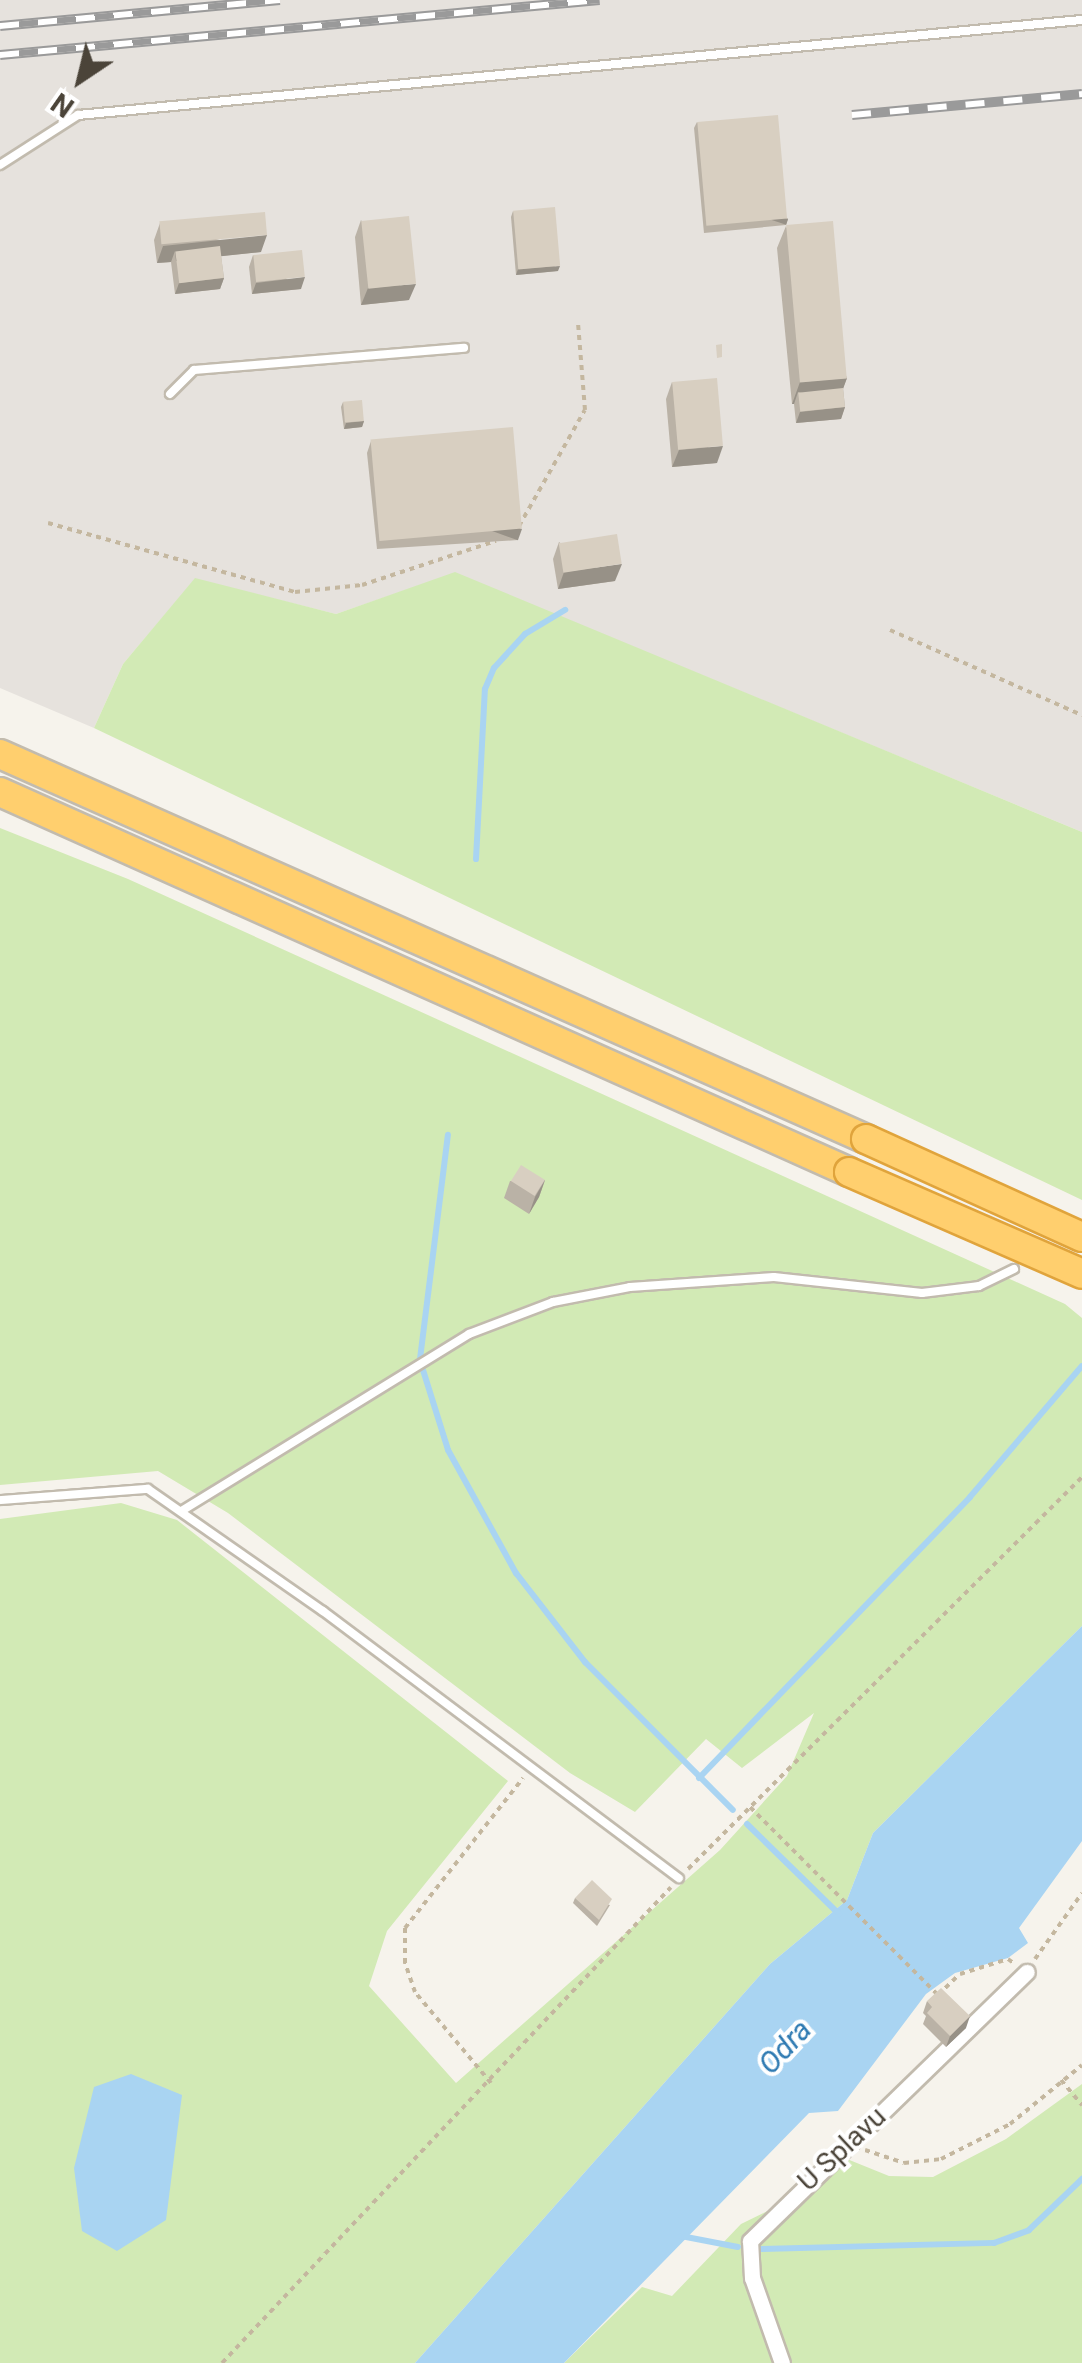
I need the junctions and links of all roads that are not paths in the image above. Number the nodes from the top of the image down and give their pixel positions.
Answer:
1 (1082, 20) edge
2 (0, 165) edge
3 (464, 348) dead end
4 (170, 394) dead end
5 (0, 754) edge
6 (0, 792) edge
7 (1082, 1237) edge
8 (1014, 1269) dead end
9 (1082, 1274) edge
10 (0, 1500) edge
11 (183, 1510) junction
12 (679, 1878) road end
13 (1028, 1972) road end
14 (782, 2363) edge

1 - 2 lane
3 - 4 lane
5 - 7 highway, bridge
6 - 9 highway, bridge
8 - 11 lane
10 - 11 lane
11 - 12 lane
13 - 14 street, U Splavu

